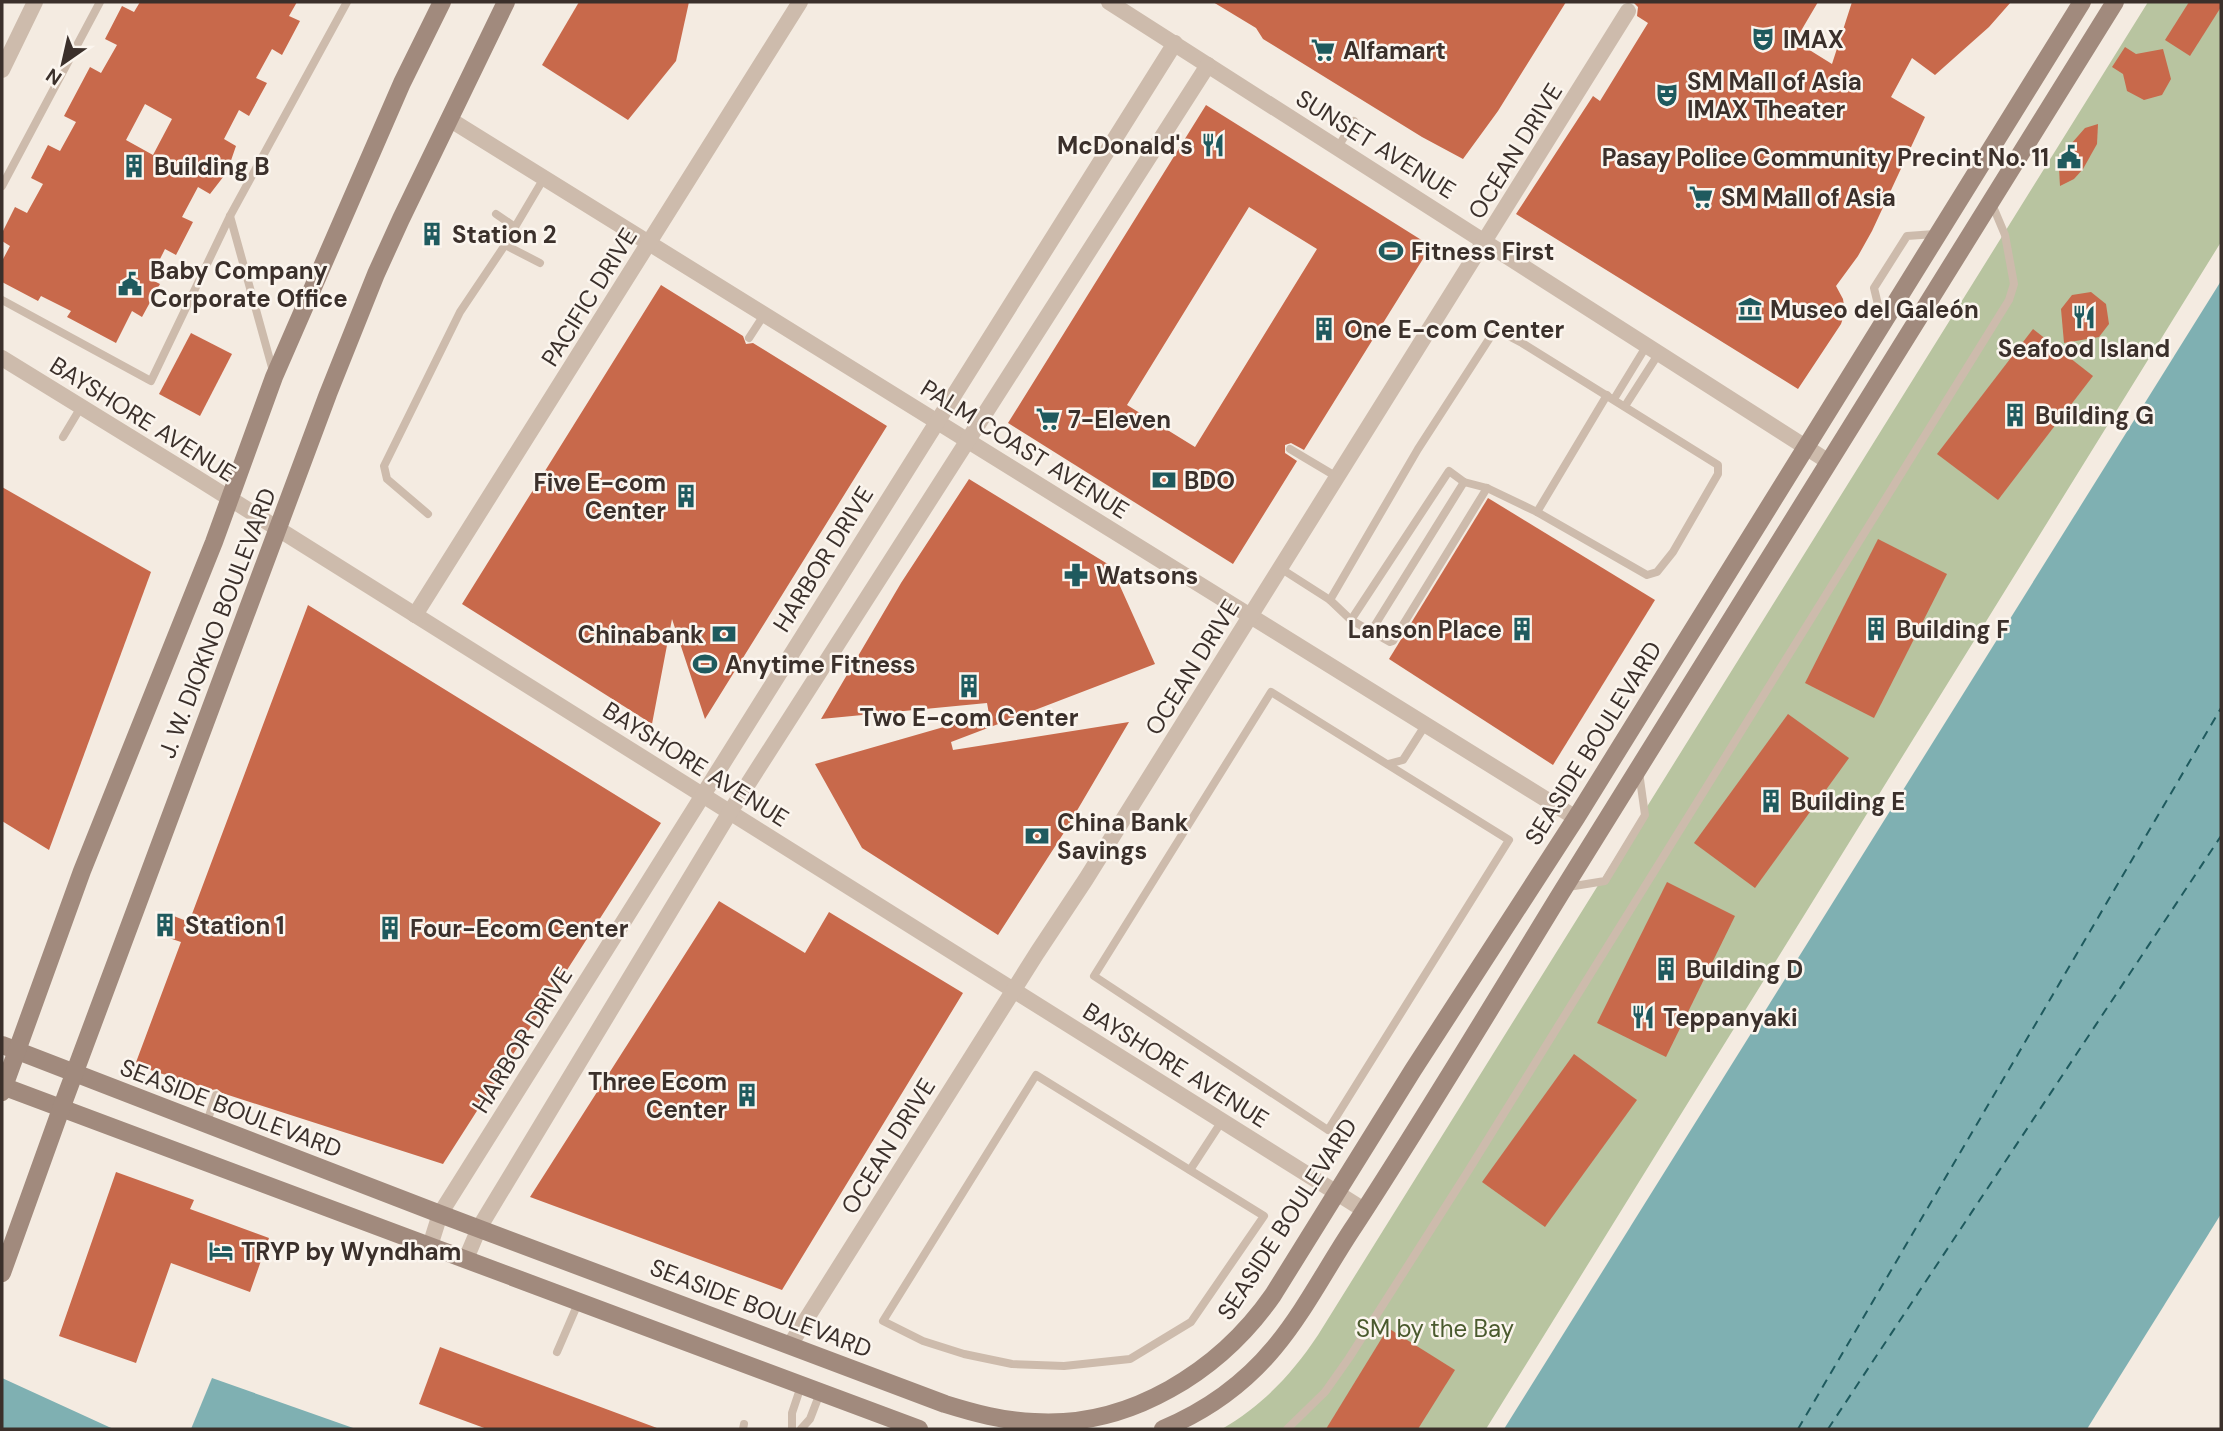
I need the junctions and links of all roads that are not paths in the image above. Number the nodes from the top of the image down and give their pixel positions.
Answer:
1 (35, 2) edge
2 (100, 2) edge
3 (347, 2) edge
4 (442, 2) edge
5 (506, 2) edge
6 (800, 2) edge
7 (1109, 2) edge
8 (2082, 2) edge
9 (2115, 2) edge
10 (1628, 11) dead end
11 (1175, 43) junction
12 (1208, 65) junction
13 (2, 71) edge
14 (449, 119) junction
15 (1354, 121) dead end
16 (1338, 147) junction
17 (545, 178) junction
18 (2, 186) edge
19 (1991, 201) junction
20 (496, 214) dead end
21 (230, 216) junction
22 (515, 227) junction
23 (1940, 234) junction
24 (1486, 241) junction
25 (650, 244) junction
26 (505, 245) junction
27 (540, 263) dead end
28 (2, 300) edge
29 (764, 314) junction
30 (1883, 324) junction
31 (749, 338) dead end
32 (1653, 349) junction
33 (2, 358) edge
34 (274, 377) junction
35 (1611, 397) junction
36 (1625, 406) junction
37 (81, 407) junction
38 (937, 422) junction
39 (63, 437) dead end
40 (966, 440) junction
41 (1805, 447) junction
42 (1290, 449) dead end
43 (1829, 462) junction
44 (1337, 477) junction
45 (1464, 482) junction
46 (1487, 488) junction
47 (230, 499) junction
48 (1537, 512) junction
49 (428, 514) dead end
50 (278, 529) junction
51 (1280, 568) junction
52 (1329, 600) junction
53 (415, 614) junction
54 (1250, 615) junction
55 (1351, 620) junction
56 (1370, 632) junction
57 (1426, 724) junction
58 (1388, 764) junction
59 (1638, 768) junction
60 (702, 794) junction
61 (730, 812) junction
62 (1576, 818) junction
63 (1565, 887) junction
64 (1013, 990) junction
65 (10, 1048) edge
66 (74, 1073) junction
67 (2, 1088) edge
68 (216, 1096) dead end
69 (61, 1109) junction
70 (1222, 1121) junction
71 (206, 1125) junction
72 (1190, 1170) junction
73 (1337, 1193) junction
74 (1364, 1210) junction
75 (440, 1214) junction
76 (479, 1228) junction
77 (430, 1246) junction
78 (466, 1259) junction
79 (2, 1273) edge
80 (579, 1301) junction
81 (790, 1345) junction
82 (557, 1352) dead end
83 (801, 1386) junction
84 (820, 1393) junction
85 (792, 1429) edge
86 (801, 1429) edge
87 (919, 1429) edge
88 (1163, 1429) edge
89 (1287, 1429) edge

1 - 13 street
2 - 18 lane
3 - 21 lane
4 - 34 street, J. W. DIOKNO BOULEVARD
5 - 14 street, J. W. DIOKNO BOULEVARD
6 - 25 street, PACIFIC DRIVE
7 - 11 street, SUNSET AVENUE
8 - 23 street, SEASIDE BOULEVARD
9 - 19 street, SEASIDE BOULEVARD
10 - 24 street, OCEAN DRIVE
11 - 12 street, SUNSET AVENUE
11 - 38 street, HARBOR DRIVE
12 - 16 street, SUNSET AVENUE
12 - 40 street
14 - 17 street, PALM COAST AVENUE
14 - 50 street, J. W. DIOKNO BOULEVARD
15 - 16 lane
16 - 24 street, SUNSET AVENUE
17 - 22 lane
17 - 25 street, PALM COAST AVENUE
19 - 43 street, SEASIDE BOULEVARD
19 - 89 lane
20 - 22 lane
21 - 28 lane
21 - 34 lane
22 - 26 lane
23 - 30 street, SEASIDE BOULEVARD
23 - 30 lane
24 - 32 street, SUNSET AVENUE
24 - 44 street, OCEAN DRIVE
25 - 29 street, PALM COAST AVENUE
25 - 53 street, PACIFIC DRIVE
26 - 27 lane
26 - 49 lane
29 - 31 lane
29 - 38 street, PALM COAST AVENUE
30 - 41 street, SEASIDE BOULEVARD
32 - 35 lane
32 - 36 lane
32 - 41 street, SUNSET AVENUE
33 - 37 street, BAYSHORE AVENUE
34 - 47 street, J. W. DIOKNO BOULEVARD
35 - 36 lane
35 - 48 lane
35 - 52 lane
36 - 48 lane
37 - 39 lane
37 - 47 street, BAYSHORE AVENUE
38 - 40 street, PALM COAST AVENUE
38 - 60 street, HARBOR DRIVE
40 - 54 street, PALM COAST AVENUE
40 - 61 street
41 - 43 street, SUNSET AVENUE
41 - 62 street, SEASIDE BOULEVARD
42 - 44 lane
43 - 59 street, SEASIDE BOULEVARD
44 - 51 street, OCEAN DRIVE
45 - 46 lane
45 - 55 lane
45 - 56 lane
46 - 48 lane
46 - 56 lane
47 - 50 street, BAYSHORE AVENUE
47 - 65 street, J. W. DIOKNO BOULEVARD
50 - 53 street, BAYSHORE AVENUE
50 - 66 street, J. W. DIOKNO BOULEVARD
51 - 52 lane
51 - 54 street, OCEAN DRIVE
52 - 55 lane
53 - 60 street, BAYSHORE AVENUE
54 - 57 street, PALM COAST AVENUE
54 - 64 street, OCEAN DRIVE
55 - 56 lane
57 - 58 lane
57 - 62 street, PALM COAST AVENUE
58 - 58 lane
59 - 63 street, SEASIDE BOULEVARD
59 - 63 lane
60 - 61 street, BAYSHORE AVENUE
60 - 75 street, HARBOR DRIVE
61 - 64 street, BAYSHORE AVENUE
61 - 76 street
62 - 73 street, SEASIDE BOULEVARD
63 - 74 street, SEASIDE BOULEVARD
64 - 70 street, BAYSHORE AVENUE
64 - 81 street, OCEAN DRIVE
65 - 66 street, SEASIDE BOULEVARD
65 - 67 street, J. W. DIOKNO BOULEVARD
66 - 69 street, J. W. DIOKNO BOULEVARD
66 - 71 street, SEASIDE BOULEVARD
67 - 69 street
68 - 71 lane
69 - 77 street
69 - 79 street, J. W. DIOKNO BOULEVARD
70 - 72 lane
70 - 73 street, BAYSHORE AVENUE
71 - 75 street, SEASIDE BOULEVARD
72 - 72 lane
73 - 74 street, BAYSHORE AVENUE
73 - 81 street, SEASIDE BOULEVARD
74 - 88 street, SEASIDE BOULEVARD
75 - 76 street, SEASIDE BOULEVARD
75 - 77 street, HARBOR DRIVE
76 - 78 street
76 - 81 street, SEASIDE BOULEVARD
77 - 78 street
78 - 80 street
80 - 82 lane
80 - 83 street
83 - 84 street
83 - 85 lane
84 - 86 lane
84 - 87 street

